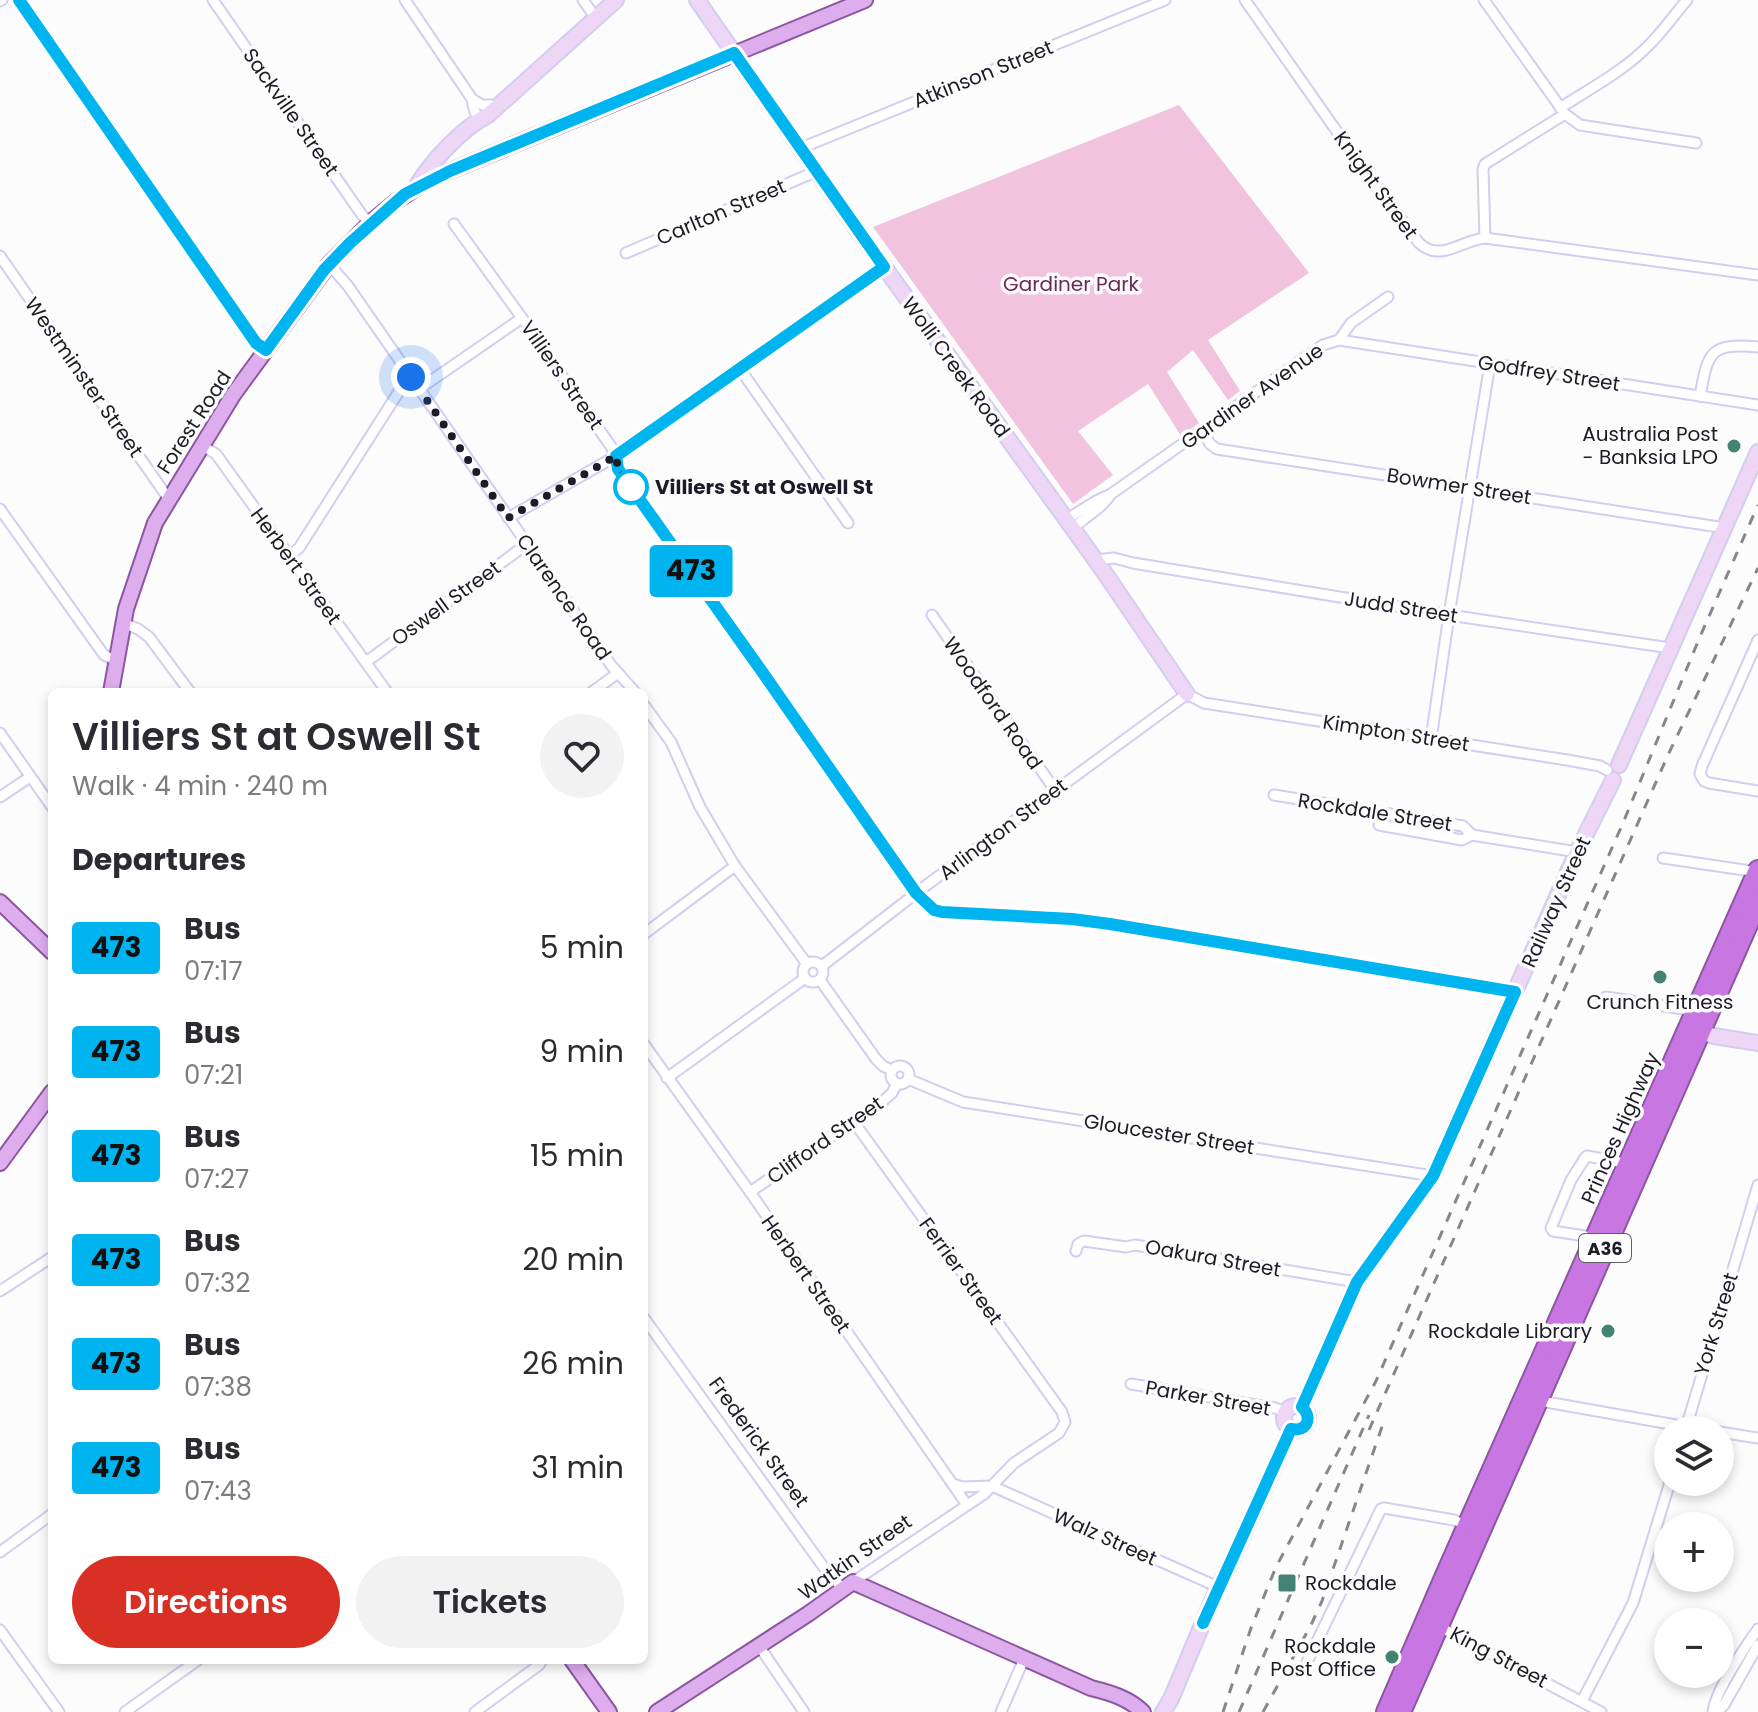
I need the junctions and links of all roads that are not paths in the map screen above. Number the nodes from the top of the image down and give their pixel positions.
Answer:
1 (19, 0) edge
2 (213, 0) edge
3 (405, 0) edge
4 (583, 0) edge
5 (616, 0) edge
6 (697, 0) edge
7 (865, 0) edge
8 (1165, 0) edge
9 (1245, 0) edge
10 (1484, 0) edge
11 (1687, 0) edge
12 (596, 18) junction
13 (734, 53) junction
14 (472, 99) junction
15 (499, 105) junction
16 (1563, 111) junction
17 (478, 120) junction
18 (1696, 143) dead end
19 (801, 148) junction
20 (817, 171) junction
21 (415, 189) junction
22 (370, 223) junction
23 (454, 224) dead end
24 (1485, 238) junction
25 (626, 253) dead end
26 (0, 256) edge
27 (329, 264) junction
28 (884, 267) junction
29 (1758, 275) edge
30 (1388, 297) dead end
31 (522, 318) junction
32 (1339, 340) junction
33 (1758, 347) edge
34 (266, 350) junction
35 (1490, 364) junction
36 (740, 369) junction
37 (411, 377) junction
38 (419, 389) junction
39 (1700, 396) junction
40 (1758, 405) edge
41 (1203, 431) junction
42 (201, 445) junction
43 (1758, 452) edge
44 (616, 456) junction
45 (1469, 488) junction
46 (168, 498) junction
47 (0, 509) edge
48 (508, 518) junction
49 (848, 523) dead end
50 (1070, 524) junction
51 (1725, 528) junction
52 (527, 544) junction
53 (289, 556) junction
54 (1099, 564) junction
55 (932, 615) dead end
56 (1449, 615) junction
57 (123, 623) junction
58 (1758, 640) edge
59 (1670, 648) junction
60 (117, 661) junction
61 (366, 662) junction
62 (618, 673) junction
63 (112, 688) edge
64 (187, 688) edge
65 (384, 688) edge
66 (597, 688) edge
67 (631, 688) edge
68 (1187, 694) junction
69 (648, 711) edge
70 (0, 733) edge
71 (1431, 739) junction
72 (1613, 771) junction
73 (30, 777) junction
74 (1055, 790) junction
75 (1758, 791) edge
76 (1274, 795) dead end
77 (0, 797) edge
78 (48, 802) edge
79 (1379, 825) dead end
80 (1472, 835) junction
81 (1577, 852) junction
82 (1663, 858) dead end
83 (735, 866) junction
84 (1758, 871) edge
85 (916, 893) junction
86 (0, 902) edge
87 (1754, 905) edge
88 (648, 931) edge
89 (48, 948) edge
90 (807, 964) junction
91 (822, 966) junction
92 (805, 978) junction
93 (820, 980) junction
94 (1515, 992) junction
95 (1606, 997) dead end
96 (1695, 1024) junction
97 (1758, 1043) edge
98 (648, 1050) edge
99 (892, 1070) junction
100 (667, 1078) junction
101 (908, 1079) junction
102 (897, 1083) junction
103 (48, 1097) edge
104 (854, 1122) junction
105 (0, 1163) edge
106 (1634, 1166) junction
107 (1433, 1176) junction
108 (1758, 1185) edge
109 (750, 1192) junction
110 (1602, 1239) junction
111 (1076, 1251) dead end
112 (48, 1260) edge
113 (1357, 1282) junction
114 (0, 1291) edge
115 (648, 1324) edge
116 (1131, 1384) dead end
117 (1531, 1398) junction
118 (1302, 1407) junction
119 (1285, 1412) junction
120 (1690, 1416) edge
121 (1065, 1422) joint
122 (1654, 1422) edge
123 (1291, 1429) junction
124 (1734, 1434) edge
125 (1758, 1438) edge
126 (953, 1484) junction
127 (992, 1486) junction
128 (1666, 1496) edge
129 (967, 1505) junction
130 (48, 1517) edge
131 (1474, 1529) junction
132 (0, 1552) edge
133 (848, 1586) junction
134 (1218, 1587) junction
135 (1438, 1626) junction
136 (1758, 1629) edge
137 (0, 1630) edge
138 (759, 1646) junction
139 (1756, 1651) edge
140 (1024, 1659) junction
141 (1307, 1662) dead end
142 (192, 1664) edge
143 (539, 1664) edge
144 (575, 1664) edge
145 (1091, 1688) junction
146 (1582, 1701) junction
147 (59, 1712) edge
148 (125, 1712) edge
149 (475, 1712) edge
150 (609, 1712) edge
151 (657, 1712) edge
152 (804, 1712) edge
153 (1001, 1712) edge
154 (1126, 1712) edge
155 (1143, 1712) edge
156 (1163, 1712) edge
157 (1386, 1712) edge
158 (1401, 1712) edge
159 (1601, 1712) edge
160 (1715, 1712) edge

1 - 34 street
2 - 22 street, Sackville Street
3 - 14 street
4 - 12 street
5 - 12 street
6 - 13 street, Wolli Creek Road
7 - 13 main road, Forest Road
8 - 19 street, Atkinson Street
9 - 24 street, Knight Street
10 - 16 street
11 - 16 street
12 - 15 street
13 - 19 street, Wolli Creek Road
13 - 21 main road, Forest Road
14 - 15 street
14 - 17 street
15 - 17 street
16 - 18 street
16 - 24 street
17 - 21 street
19 - 20 street, Wolli Creek Road
20 - 25 street, Carlton Street
20 - 28 street, Wolli Creek Road
21 - 22 main road, Forest Road
22 - 27 main road, Forest Road
23 - 31 street, Villiers Street
24 - 29 street, Knight Street
26 - 46 street, Westminster Street
27 - 34 main road, Forest Road
27 - 37 street, Clarence Road
28 - 36 street
28 - 50 street, Wolli Creek Road
30 - 32 street, Gardiner Avenue
31 - 38 street
31 - 44 street, Villiers Street
32 - 35 street, Godfrey Street
32 - 41 street, Gardiner Avenue
33 - 39 street
34 - 42 main road, Forest Road
35 - 39 street, Godfrey Street
35 - 45 street
36 - 44 street
36 - 49 street
37 - 38 street, Clarence Road
37 - 53 street
38 - 48 street, Clarence Road
39 - 40 street, Godfrey Street
41 - 45 street, Bowmer Street
41 - 50 street, Gardiner Avenue
42 - 46 main road, Forest Road
42 - 53 street, Herbert Street
43 - 51 street, Railway Street
44 - 48 street
44 - 85 street, Villiers Street
45 - 51 street, Bowmer Street
45 - 56 street
46 - 57 main road, Forest Road
47 - 60 street
48 - 52 street, Clarence Road
50 - 54 street, Wolli Creek Road
51 - 59 street, Railway Street
52 - 61 street, Oswell Street
52 - 62 street, Clarence Road
53 - 61 street, Herbert Street
54 - 56 street, Judd Street
54 - 68 street, Wolli Creek Road
55 - 74 street, Woodford Road
56 - 59 street, Judd Street
56 - 71 street
57 - 60 main road, Forest Road
57 - 64 street
58 - 75 street
59 - 72 street, Railway Street
60 - 63 main road, Forest Road
61 - 65 street, Herbert Street
62 - 66 street
62 - 67 street, Clarence Road
68 - 71 street, Kimpton Street
68 - 74 street, Arlington Street
69 - 83 street
70 - 73 street
71 - 72 street, Kimpton Street
72 - 81 street, Railway Street
73 - 77 street
73 - 78 street
74 - 85 street, Arlington Street
76 - 80 street, Rockdale Street
79 - 80 street, Rockdale Street
80 - 81 street, Rockdale Street
81 - 94 street, Railway Street
82 - 84 street
83 - 88 street
83 - 90 street
84 - 87 highway, Princes Highway / A36
85 - 91 street, Arlington Street
85 - 94 street, Villiers Street
86 - 89 main road
87 - 96 highway, Princes Highway / A36
90 - 91 street
90 - 92 street
91 - 93 street
92 - 93 street
92 - 100 street
93 - 99 street
94 - 107 street, Railway Street
95 - 96 street
96 - 97 street
96 - 106 highway, Princes Highway / A36
98 - 100 street, Herbert Street
99 - 101 street
99 - 102 street
100 - 109 street, Herbert Street
101 - 102 street
101 - 107 street, Gloucester Street
102 - 104 street, Clifford Street
103 - 105 main road
104 - 109 street, Clifford Street
104 - 121 street, Ferrier Street
106 - 110 highway, Princes Highway / A36
106 - 110 street
107 - 113 street, Railway Street
108 - 120 street, York Street
109 - 126 street, Herbert Street
110 - 117 highway, Princes Highway / A36
111 - 113 street, Oakura Street
112 - 114 street
113 - 118 street, Railway Street
115 - 133 street, Frederick Street
116 - 119 street, Parker Street
117 - 122 street
117 - 131 highway, Princes Highway / A36
118 - 119 street
118 - 123 street
119 - 123 street
121 - 127 street, Watkin Street
123 - 134 street
124 - 125 street
126 - 127 street
126 - 129 street, Herbert Street
127 - 129 street, Watkin Street
127 - 134 street, Walz Street
128 - 146 street
129 - 133 street, Watkin Street
130 - 132 street
131 - 135 highway, Princes Highway / A36
131 - 141 street
131 - 157 highway, Princes Highway / A36
133 - 138 main road, Watkin Street
133 - 140 main road, Frederick Street
134 - 156 street
135 - 146 street, King Street
135 - 158 highway, Princes Highway / A36
136 - 160 street
137 - 147 street
138 - 151 main road, Watkin Street
138 - 152 street
139 - 160 street
140 - 145 main road, Frederick Street
140 - 153 street
142 - 148 street
143 - 149 street
144 - 150 main road
145 - 154 main road, Frederick Street
145 - 155 main road, Frederick Street
146 - 159 street, King Street

